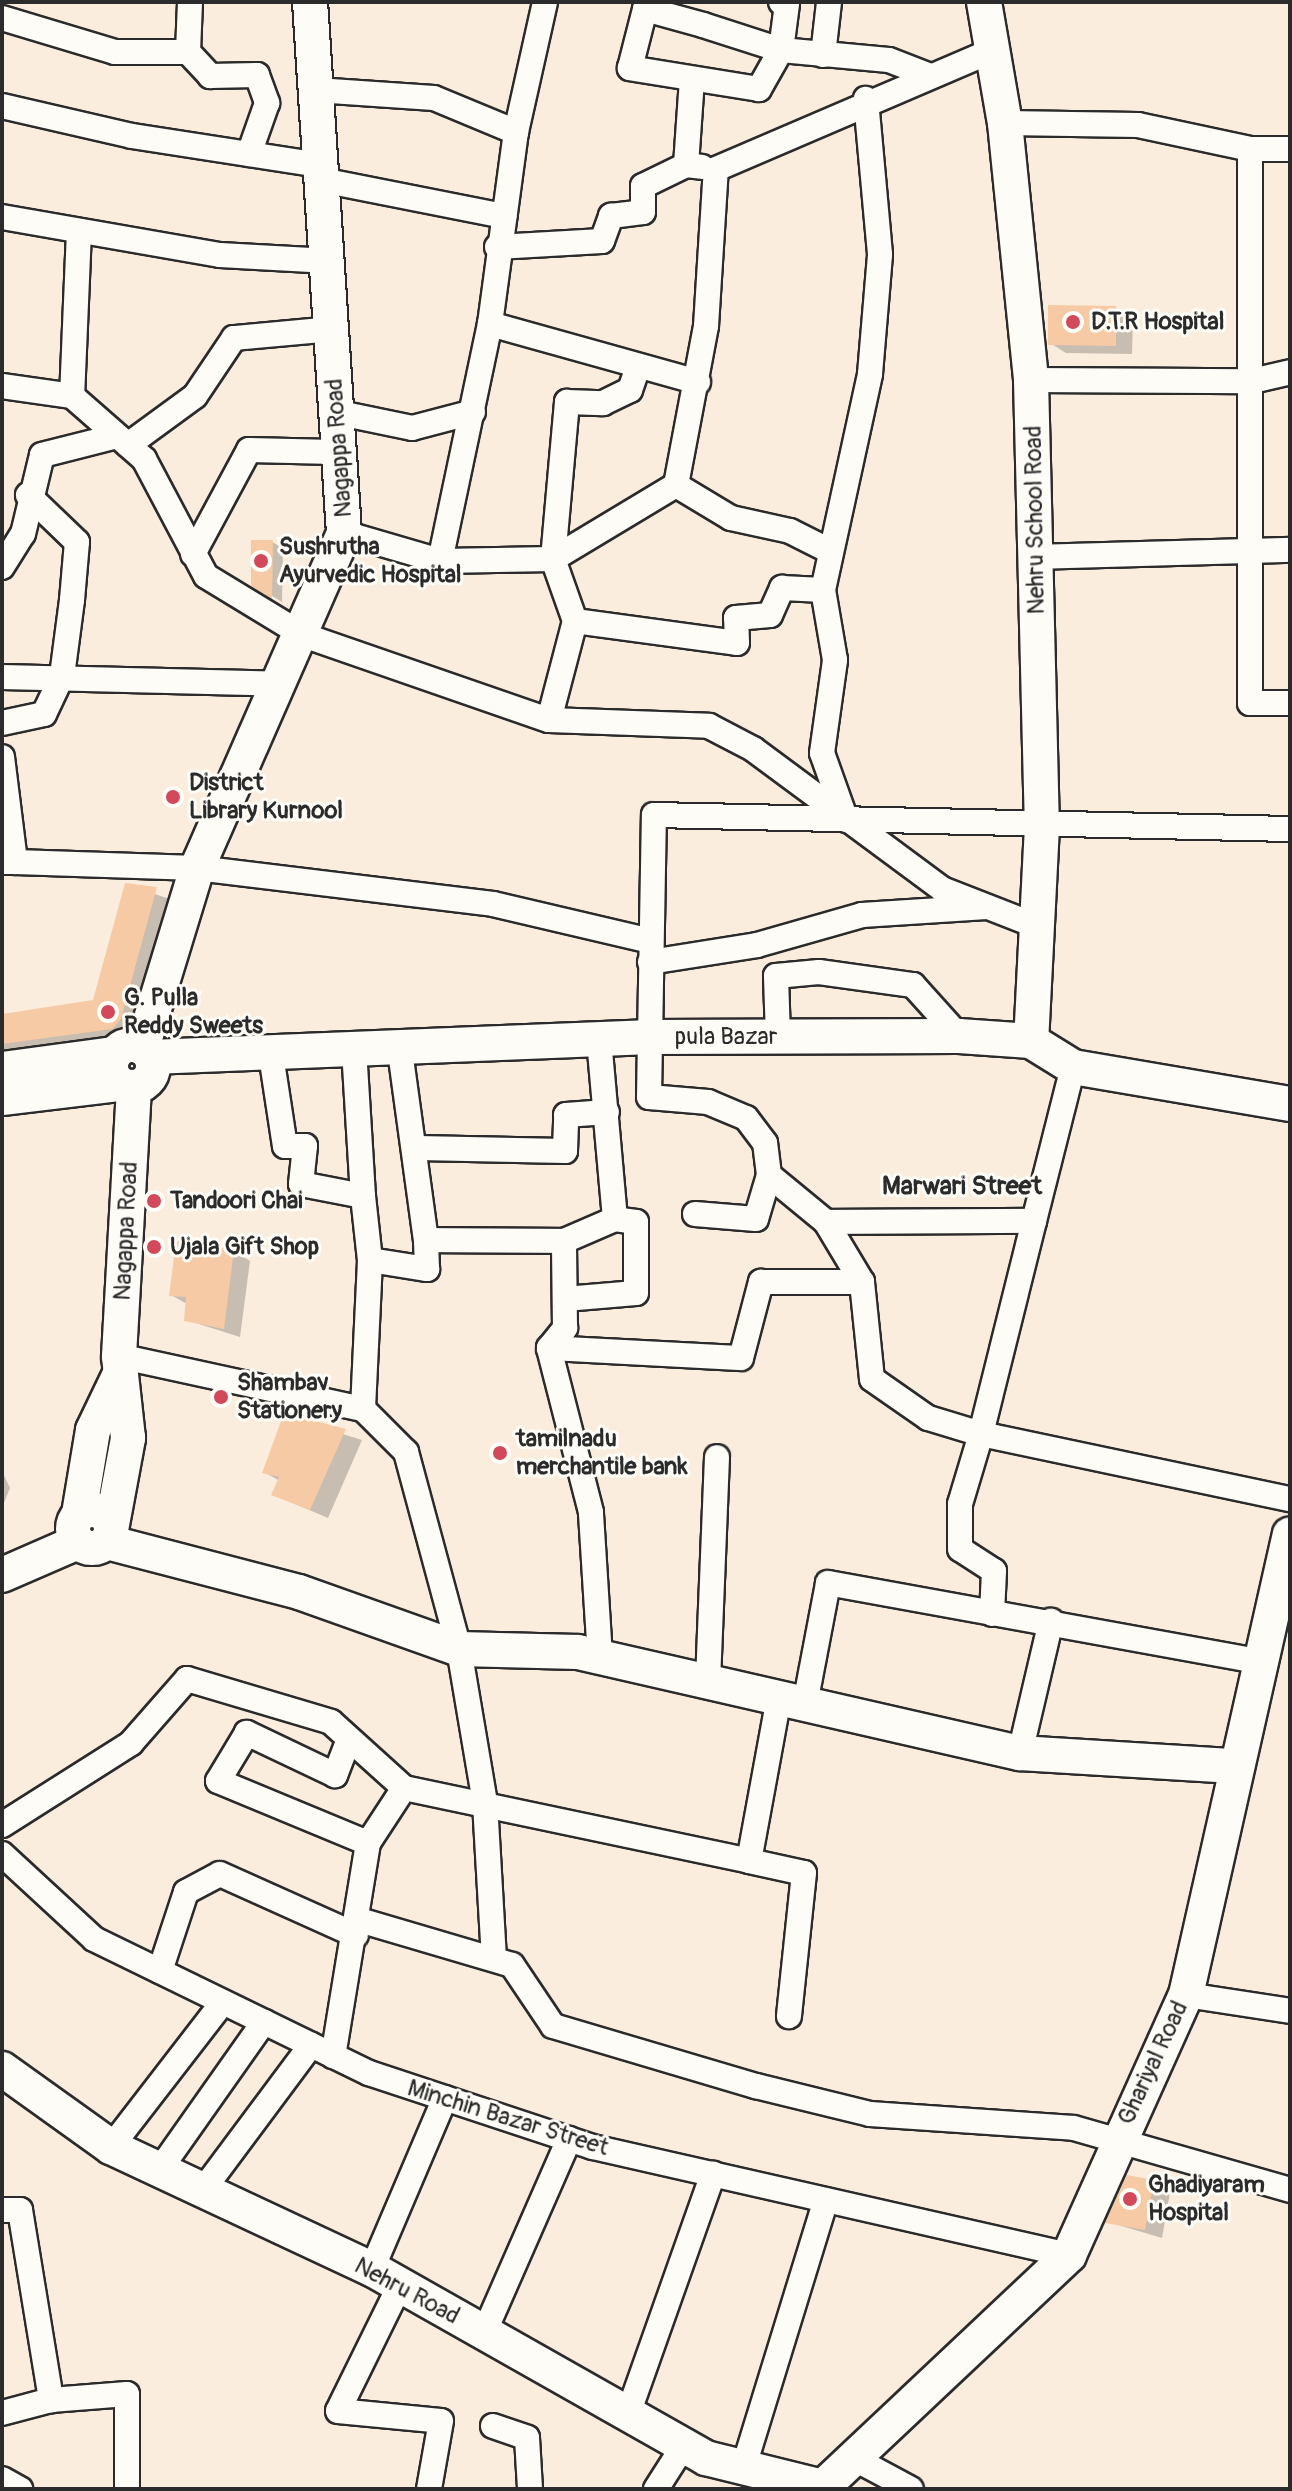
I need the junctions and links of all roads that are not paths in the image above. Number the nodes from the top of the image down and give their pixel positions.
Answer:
1 (190, 2) edge
2 (310, 2) edge
3 (545, 2) edge
4 (829, 2) edge
5 (984, 2) edge
6 (785, 3) edge
7 (2, 18) edge
8 (781, 50) junction
9 (188, 52) junction
10 (989, 52) junction
11 (823, 55) junction
12 (926, 74) junction
13 (692, 79) junction
14 (316, 90) junction
15 (866, 99) junction
16 (2, 106) edge
17 (1005, 123) junction
18 (516, 132) junction
19 (1250, 149) junction
20 (1290, 149) edge
21 (249, 154) junction
22 (686, 165) junction
23 (716, 169) junction
24 (321, 172) junction
25 (504, 216) junction
26 (2, 217) edge
27 (79, 231) junction
28 (497, 247) junction
29 (329, 261) junction
30 (490, 324) junction
31 (332, 329) junction
32 (638, 367) junction
33 (1290, 372) edge
34 (1031, 380) junction
35 (1252, 381) junction
36 (698, 382) junction
37 (2, 386) edge
38 (72, 396) junction
39 (335, 412) junction
40 (473, 412) junction
41 (122, 440) junction
42 (334, 452) junction
43 (676, 485) junction
44 (28, 495) junction
45 (344, 533) junction
46 (1290, 550) edge
47 (830, 551) junction
48 (1255, 552) junction
49 (193, 554) junction
50 (1036, 557) junction
51 (553, 559) junction
52 (440, 561) junction
53 (2, 567) edge
54 (823, 590) junction
55 (575, 621) junction
56 (303, 635) junction
57 (62, 676) junction
58 (2, 677) edge
59 (281, 684) junction
60 (1290, 703) edge
61 (549, 720) junction
62 (2, 723) edge
63 (2, 757) edge
64 (846, 820) junction
65 (1042, 826) junction
66 (1290, 829) edge
67 (8, 862) edge
68 (197, 868) junction
69 (987, 907) junction
70 (1032, 924) junction
71 (650, 951) junction
72 (959, 1036) junction
73 (648, 1037) junction
74 (778, 1037) junction
75 (599, 1041) junction
76 (1031, 1041) junction
77 (354, 1049) junction
78 (400, 1051) junction
79 (271, 1055) junction
80 (132, 1066) junction
81 (1073, 1067) junction
82 (2, 1069) edge
83 (2, 1098) edge
84 (1290, 1104) edge
85 (607, 1112) junction
86 (418, 1148) junction
87 (769, 1175) junction
88 (363, 1196) junction
89 (695, 1214) dead end
90 (615, 1219) junction
91 (1034, 1221) junction
92 (826, 1222) junction
93 (426, 1240) junction
94 (564, 1241) junction
95 (370, 1260) junction
96 (862, 1282) junction
97 (565, 1299) junction
98 (549, 1348) junction
99 (119, 1366) junction
100 (363, 1409) junction
101 (981, 1434) junction
102 (717, 1457) dead end
103 (1290, 1499) edge
104 (94, 1532) junction
105 (1290, 1535) edge
106 (2, 1575) edge
107 (992, 1614) junction
108 (1282, 1619) edge
109 (1051, 1621) junction
110 (459, 1649) junction
111 (600, 1657) junction
112 (1257, 1661) junction
113 (708, 1681) junction
114 (792, 1701) junction
115 (349, 1739) junction
116 (1020, 1753) junction
117 (1234, 1766) junction
118 (404, 1788) junction
119 (485, 1803) junction
120 (2, 1825) edge
121 (368, 1843) junction
122 (2, 1854) edge
123 (749, 1861) junction
124 (358, 1927) junction
125 (494, 1957) junction
126 (160, 1971) junction
127 (1186, 1995) junction
128 (223, 2002) junction
129 (1290, 2011) edge
130 (789, 2016) dead end
131 (264, 2022) junction
132 (322, 2050) junction
133 (2, 2069) edge
134 (445, 2098) junction
135 (569, 2139) junction
136 (1116, 2143) junction
137 (111, 2147) junction
138 (158, 2172) junction
139 (713, 2174) junction
140 (1290, 2190) edge
141 (200, 2194) junction
142 (826, 2200) junction
143 (2, 2210) edge
144 (1069, 2255) junction
145 (386, 2277) junction
146 (484, 2333) junction
147 (51, 2400) junction
148 (2, 2413) edge
149 (628, 2414) junction
150 (493, 2426) dead end
151 (684, 2445) junction
152 (857, 2460) junction
153 (744, 2466) junction
154 (2, 2479) edge
155 (823, 2488) edge
156 (20, 2489) edge
157 (127, 2489) edge
158 (429, 2489) edge
159 (530, 2489) edge
160 (656, 2489) edge
161 (911, 2489) edge

1 - 9 street
2 - 14 street, Nagappa Road
3 - 18 street
4 - 11 street
5 - 10 street, Nehru School Road
6 - 8 street
7 - 9 street
8 - 11 street
8 - 13 street
8 - 13 street
9 - 21 street
10 - 12 street
10 - 17 street, Nehru School Road
11 - 12 street
12 - 15 street
13 - 22 street
14 - 18 street
14 - 24 street, Nagappa Road
15 - 23 street
15 - 47 street
16 - 21 street
17 - 19 street
17 - 34 street, Nehru School Road
18 - 25 street
19 - 20 street
19 - 35 street
21 - 24 street
22 - 23 street
22 - 28 street
23 - 36 street
24 - 25 street
24 - 29 street, Nagappa Road
25 - 28 street
26 - 27 street
27 - 29 street
27 - 38 street
28 - 30 street
29 - 31 street, Nagappa Road
30 - 32 street
30 - 40 street
31 - 39 street, Nagappa Road
31 - 41 street
32 - 36 street
32 - 51 street
33 - 35 street
34 - 35 street
34 - 50 street, Nehru School Road
35 - 48 street
36 - 43 street
37 - 38 street
38 - 41 street
39 - 40 street
39 - 42 street, Nagappa Road
40 - 52 street
41 - 44 street
41 - 49 street
42 - 45 street, Nagappa Road
42 - 49 street
43 - 47 street
43 - 51 street
44 - 53 street
44 - 57 street
45 - 52 street
45 - 56 street, Nagappa Road
46 - 48 street
47 - 54 street
48 - 50 street
48 - 60 street
49 - 56 street
50 - 65 street, Nehru School Road
51 - 52 street
51 - 55 street
54 - 55 street
54 - 64 street
55 - 61 street
56 - 59 street, Nagappa Road
56 - 61 street
57 - 58 street
57 - 59 street
57 - 62 street
59 - 68 street, Nagappa Road
61 - 64 street
63 - 67 street
64 - 65 street
64 - 69 street
64 - 71 street
65 - 66 street
65 - 70 street, Nehru School Road
67 - 68 street
68 - 71 street
68 - 80 street, Nagappa Road
69 - 70 street
69 - 71 street
70 - 76 street, Nehru School Road
71 - 73 street
72 - 74 street, pula Bazar
72 - 74 street
72 - 76 street, pula Bazar
73 - 74 street, pula Bazar
73 - 75 street, pula Bazar
73 - 87 street
75 - 78 street, pula Bazar
75 - 85 street
76 - 81 street, pula Bazar
77 - 78 street, pula Bazar
77 - 79 street, pula Bazar
77 - 88 street
78 - 86 street
79 - 80 street, pula Bazar
79 - 88 street
80 - 82 street
80 - 83 street
80 - 99 street, Nagappa Road
81 - 84 street, pula Bazar
81 - 91 street
85 - 86 street
85 - 90 street
86 - 93 street
87 - 89 street
87 - 92 street
88 - 95 street
90 - 94 street
90 - 97 street
91 - 92 street
91 - 101 street
92 - 96 street
93 - 94 street
93 - 95 street
94 - 97 street
95 - 100 street
96 - 98 street
96 - 101 street
97 - 98 street
98 - 111 street
99 - 100 street
99 - 104 street
100 - 110 street
101 - 103 street
101 - 107 street
102 - 113 street
104 - 106 street
104 - 110 street
105 - 108 street, Ghariyal Road
107 - 109 street
107 - 114 street
108 - 112 street, Ghariyal Road
109 - 112 street
109 - 116 street
110 - 111 street
110 - 119 street
111 - 113 street
112 - 117 street, Ghariyal Road
113 - 114 street
114 - 116 street
114 - 123 street
115 - 118 street
115 - 120 street
115 - 121 street
116 - 117 street
117 - 127 street, Ghariyal Road
118 - 119 street
118 - 121 street
119 - 123 street
119 - 125 street
121 - 124 street
122 - 126 street, Minchin Bazar Street
123 - 130 street
124 - 125 street
124 - 126 street
124 - 132 street
125 - 136 street
126 - 128 street, Minchin Bazar Street
127 - 129 street
127 - 136 street, Ghariyal Road
128 - 131 street, Minchin Bazar Street
128 - 137 street
131 - 132 street, Minchin Bazar Street
131 - 138 street
132 - 134 street, Minchin Bazar Street
132 - 141 street
133 - 137 street, Nehru Road
134 - 135 street, Minchin Bazar Street
134 - 145 street
135 - 139 street, Minchin Bazar Street
135 - 146 street
136 - 140 street
136 - 144 street, Ghariyal Road
137 - 138 street, Nehru Road
138 - 141 street, Nehru Road
139 - 142 street, Minchin Bazar Street
139 - 149 street
141 - 145 street, Nehru Road
142 - 144 street, Minchin Bazar Street
142 - 153 street
143 - 147 street
144 - 152 street, Ghariyal Road
145 - 146 street, Nehru Road
145 - 158 street
146 - 149 street, Nehru Road
147 - 148 street
147 - 157 street
149 - 151 street, Nehru Road
150 - 159 street
151 - 153 street, Nehru Road
151 - 160 street
152 - 155 street, Ghariyal Road
152 - 161 street
153 - 155 street, Nehru Road
154 - 156 street

